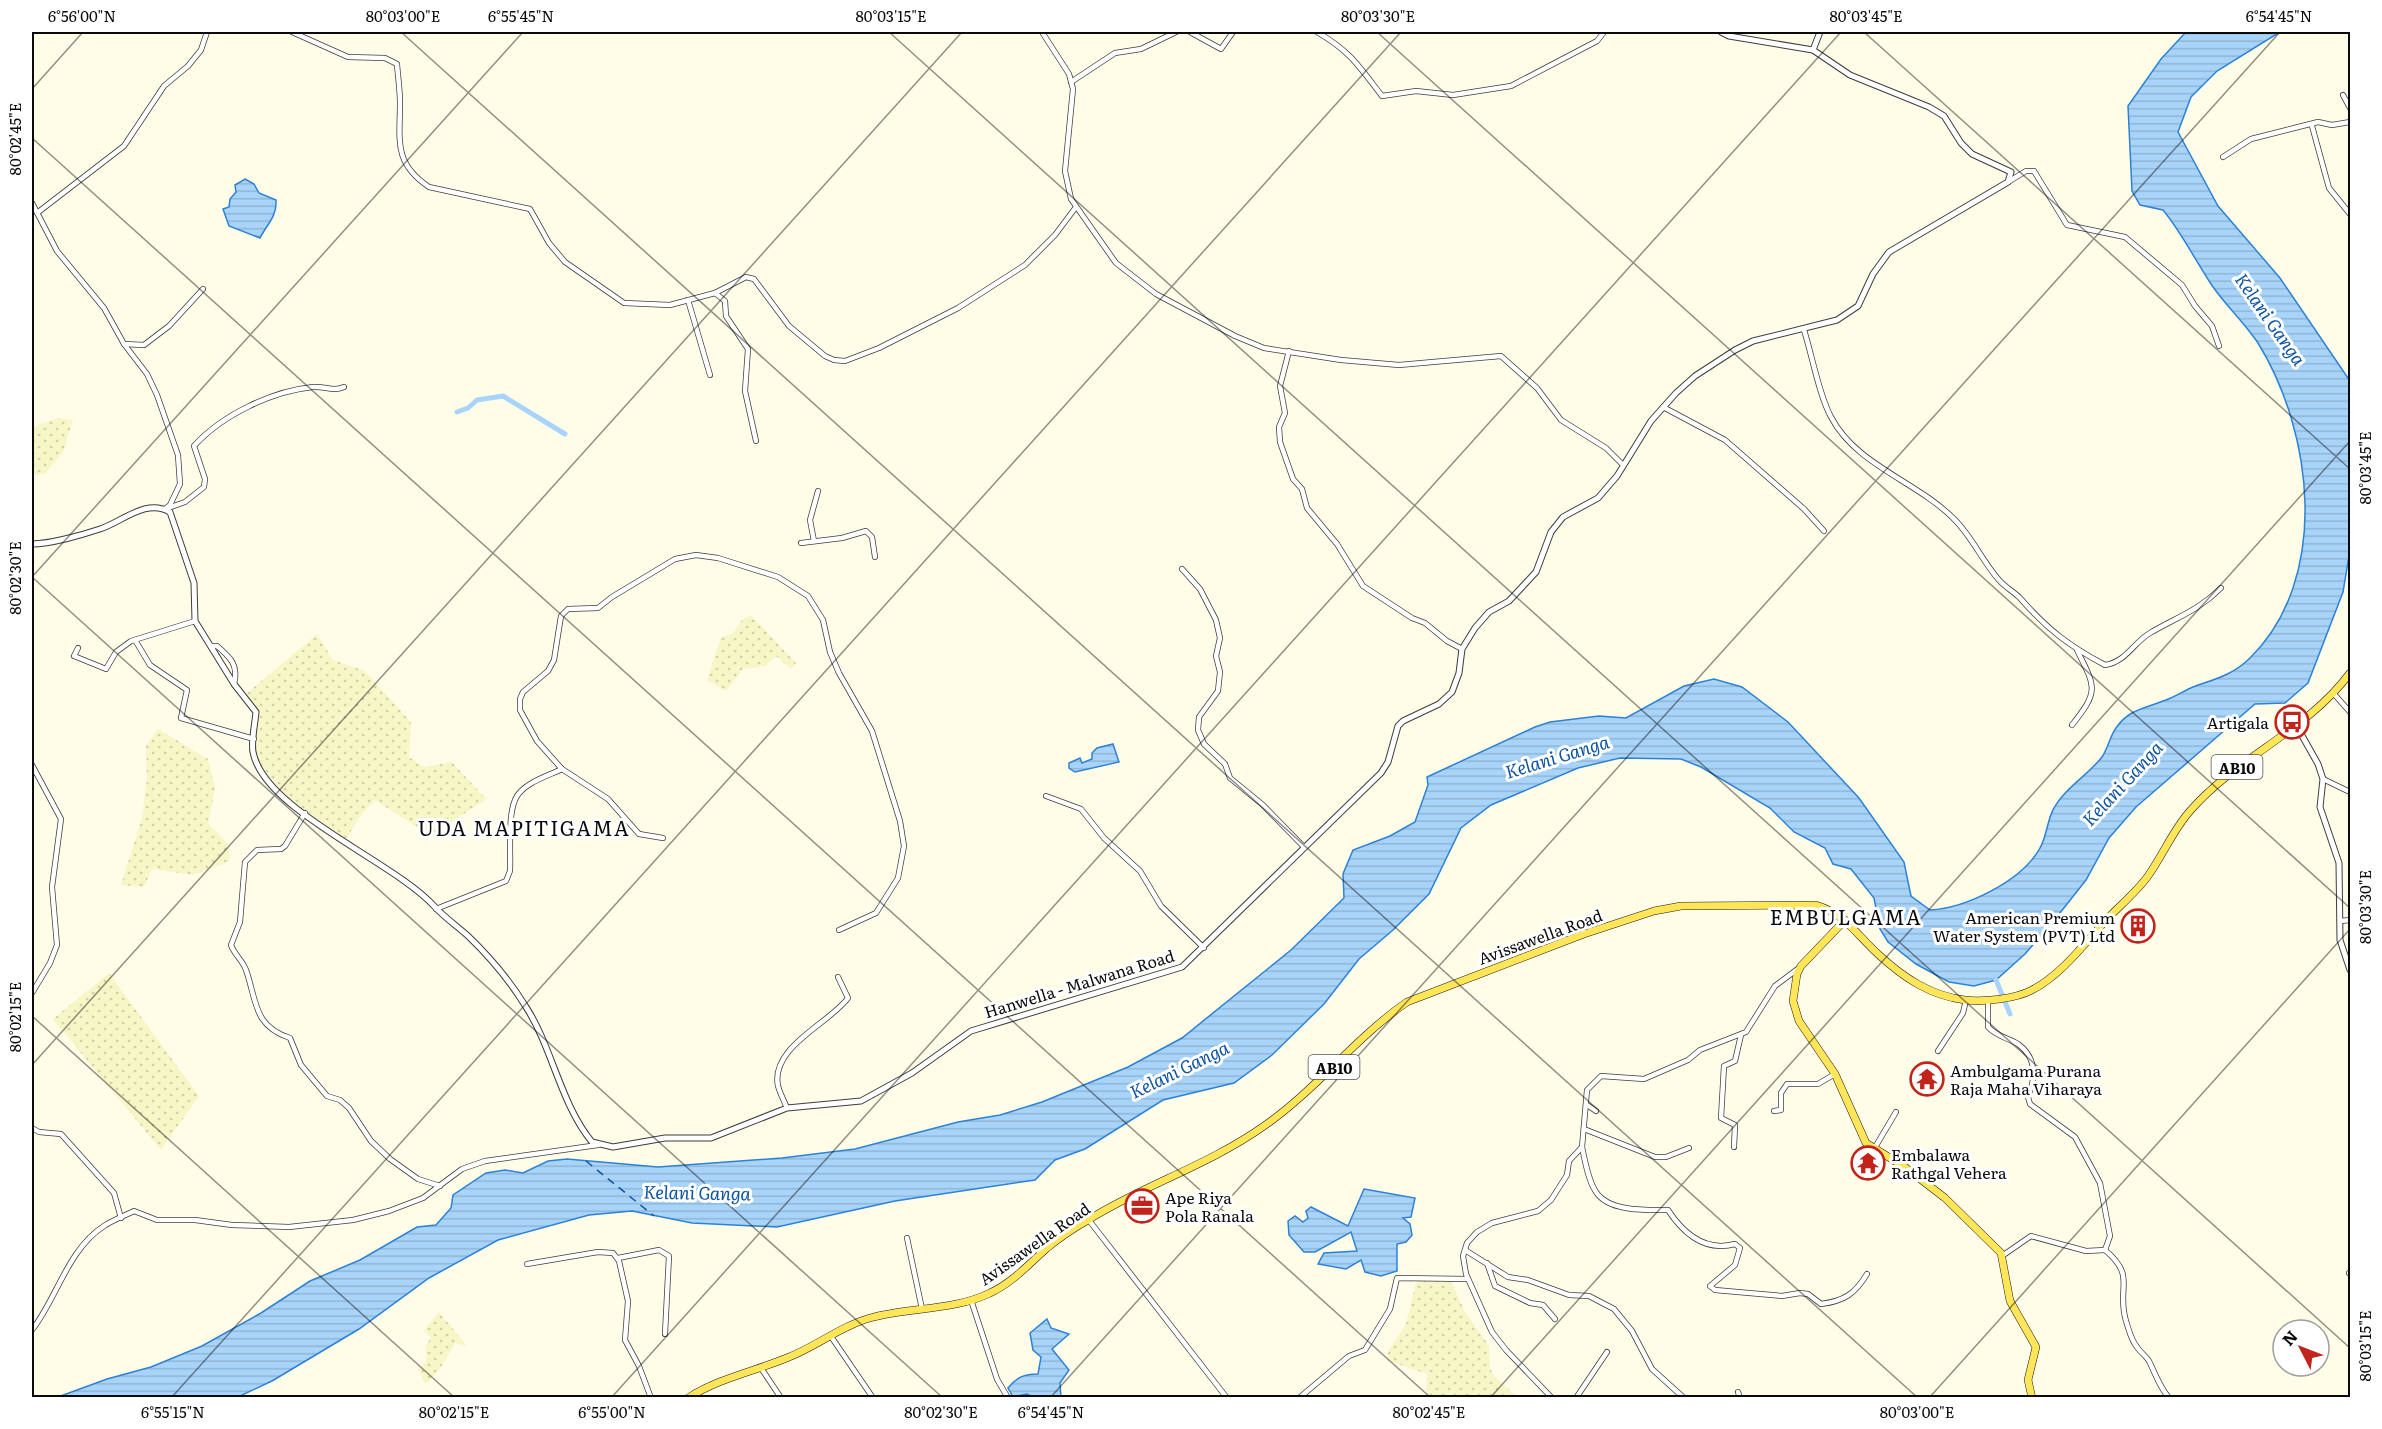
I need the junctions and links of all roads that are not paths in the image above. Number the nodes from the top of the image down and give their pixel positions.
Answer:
1 (207, 32) edge
2 (292, 32) edge
3 (1042, 32) edge
4 (1176, 32) edge
5 (1190, 32) edge
6 (1233, 32) edge
7 (1317, 32) edge
8 (1604, 32) edge
9 (1721, 32) edge
10 (1820, 32) edge
11 (1813, 50) junction
12 (1071, 82) junction
13 (2343, 95) dead end
14 (2350, 108) edge
15 (2350, 122) edge
16 (2312, 126) junction
17 (2223, 157) dead end
18 (2008, 182) junction
19 (32, 204) edge
20 (1076, 207) junction
21 (37, 213) junction
22 (2350, 214) edge
23 (203, 288) dead end
24 (715, 292) junction
25 (688, 300) junction
26 (1804, 330) junction
27 (124, 344) junction
28 (2219, 346) dead end
29 (1289, 351) junction
30 (710, 375) dead end
31 (344, 387) dead end
32 (1663, 407) junction
33 (756, 441) dead end
34 (1622, 464) junction
35 (818, 491) dead end
36 (165, 509) junction
37 (1824, 531) dead end
38 (814, 541) junction
39 (801, 543) dead end
40 (32, 544) edge
41 (874, 557) dead end
42 (1182, 569) dead end
43 (2221, 588) dead end
44 (195, 621) junction
45 (135, 639) junction
46 (211, 646) junction
47 (78, 648) dead end
48 (1462, 649) junction
49 (2077, 650) junction
50 (2350, 673) edge
51 (234, 684) junction
52 (2334, 694) junction
53 (2350, 712) edge
54 (2296, 725) junction
55 (2072, 726) dead end
56 (255, 739) junction
57 (32, 765) edge
58 (562, 769) junction
59 (2323, 779) junction
60 (2350, 792) edge
61 (1046, 796) dead end
62 (305, 813) junction
63 (663, 838) dead end
64 (1304, 847) junction
65 (436, 909) junction
66 (1845, 920) junction
67 (2350, 920) edge
68 (2340, 921) junction
69 (839, 930) dead end
70 (1204, 948) junction
71 (1801, 966) junction
72 (2350, 970) edge
73 (838, 977) dead end
74 (32, 993) edge
75 (1966, 1000) junction
76 (1988, 1000) junction
77 (1741, 1035) junction
78 (1938, 1051) dead end
79 (1835, 1074) junction
80 (1587, 1105) junction
81 (787, 1108) junction
82 (1596, 1111) dead end
83 (1774, 1112) dead end
84 (1896, 1112) dead end
85 (32, 1128) edge
86 (1584, 1129) junction
87 (598, 1145) junction
88 (1582, 1147) junction
89 (1689, 1148) dead end
90 (1734, 1148) dead end
91 (1874, 1149) junction
92 (440, 1186) junction
93 (121, 1218) junction
94 (1088, 1220) junction
95 (907, 1238) dead end
96 (1465, 1250) junction
97 (2105, 1250) junction
98 (2002, 1256) junction
99 (618, 1258) junction
100 (1487, 1263) junction
101 (527, 1264) dead end
102 (1866, 1274) dead end
103 (1468, 1279) junction
104 (971, 1300) junction
105 (922, 1309) junction
106 (1555, 1319) dead end
107 (32, 1330) edge
108 (665, 1334) dead end
109 (830, 1335) junction
110 (1607, 1352) dead end
111 (761, 1368) junction
112 (692, 1397) edge
113 (651, 1398) edge
114 (781, 1398) edge
115 (873, 1398) edge
116 (1008, 1398) edge
117 (1227, 1398) edge
118 (1299, 1398) edge
119 (1552, 1398) edge
120 (1576, 1398) edge
121 (1684, 1398) edge
122 (2032, 1398) edge
123 (2169, 1398) edge

1 - 21 street
2 - 25 street
3 - 12 street
4 - 12 street
5 - 6 street
7 - 8 street
9 - 11 street
10 - 11 street
11 - 18 street
12 - 20 street
13 - 14 street
15 - 16 street
16 - 17 street
16 - 22 street
18 - 26 street, Hanwella - Malwana Road
18 - 28 street
19 - 21 street
20 - 24 street
20 - 29 street
21 - 27 street
23 - 27 street
24 - 25 street
24 - 33 street
25 - 30 street
26 - 32 street, Hanwella - Malwana Road
26 - 49 street
27 - 36 street
29 - 34 street
29 - 48 street
31 - 36 street
32 - 34 street, Hanwella - Malwana Road
32 - 37 street
34 - 48 street, Hanwella - Malwana Road
35 - 38 street
36 - 40 street
36 - 44 street
38 - 39 street
38 - 41 street
42 - 64 street
43 - 49 street
44 - 45 street
44 - 46 street
45 - 47 street
45 - 56 street
46 - 51 street
46 - 51 street
48 - 64 street, Hanwella - Malwana Road
49 - 55 street
50 - 52 main road, Avissawella Road / AB10
51 - 56 street
52 - 53 street
52 - 54 main road, Avissawella Road / AB10
54 - 59 street
54 - 76 main road, Avissawella Road / AB10
56 - 62 street
57 - 74 street
58 - 63 street
58 - 65 street
58 - 69 street
59 - 60 street
59 - 68 street
61 - 70 street
62 - 65 street
62 - 92 street
64 - 70 street, Hanwella - Malwana Road
65 - 87 street
66 - 71 main road
66 - 75 main road, Avissawella Road / AB10
66 - 94 main road, Avissawella Road / AB10
67 - 68 street
68 - 72 street
70 - 81 street, Hanwella - Malwana Road
71 - 77 street
71 - 79 main road
73 - 81 street
75 - 76 main road, Avissawella Road / AB10
75 - 78 street
76 - 97 street
77 - 80 street
77 - 90 street
79 - 83 street
79 - 91 main road
80 - 82 street
80 - 86 street
81 - 87 street, Hanwella - Malwana Road
84 - 91 street
85 - 93 street
86 - 88 street
86 - 89 street
87 - 92 street
88 - 96 street
88 - 102 street
91 - 98 main road
92 - 93 street
93 - 107 street
94 - 104 main road, Avissawella Road / AB10
94 - 117 street
95 - 105 street
96 - 100 street
96 - 103 street
97 - 98 street
97 - 123 street
98 - 122 main road
99 - 101 street
99 - 108 street
99 - 113 street
100 - 106 street
100 - 121 street
103 - 118 street
103 - 119 street
104 - 105 main road, Avissawella Road / AB10
104 - 116 street
105 - 109 main road, Avissawella Road / AB10
109 - 111 main road, Avissawella Road / AB10
109 - 115 street
110 - 120 street
111 - 112 main road, Avissawella Road / AB10
111 - 114 street

